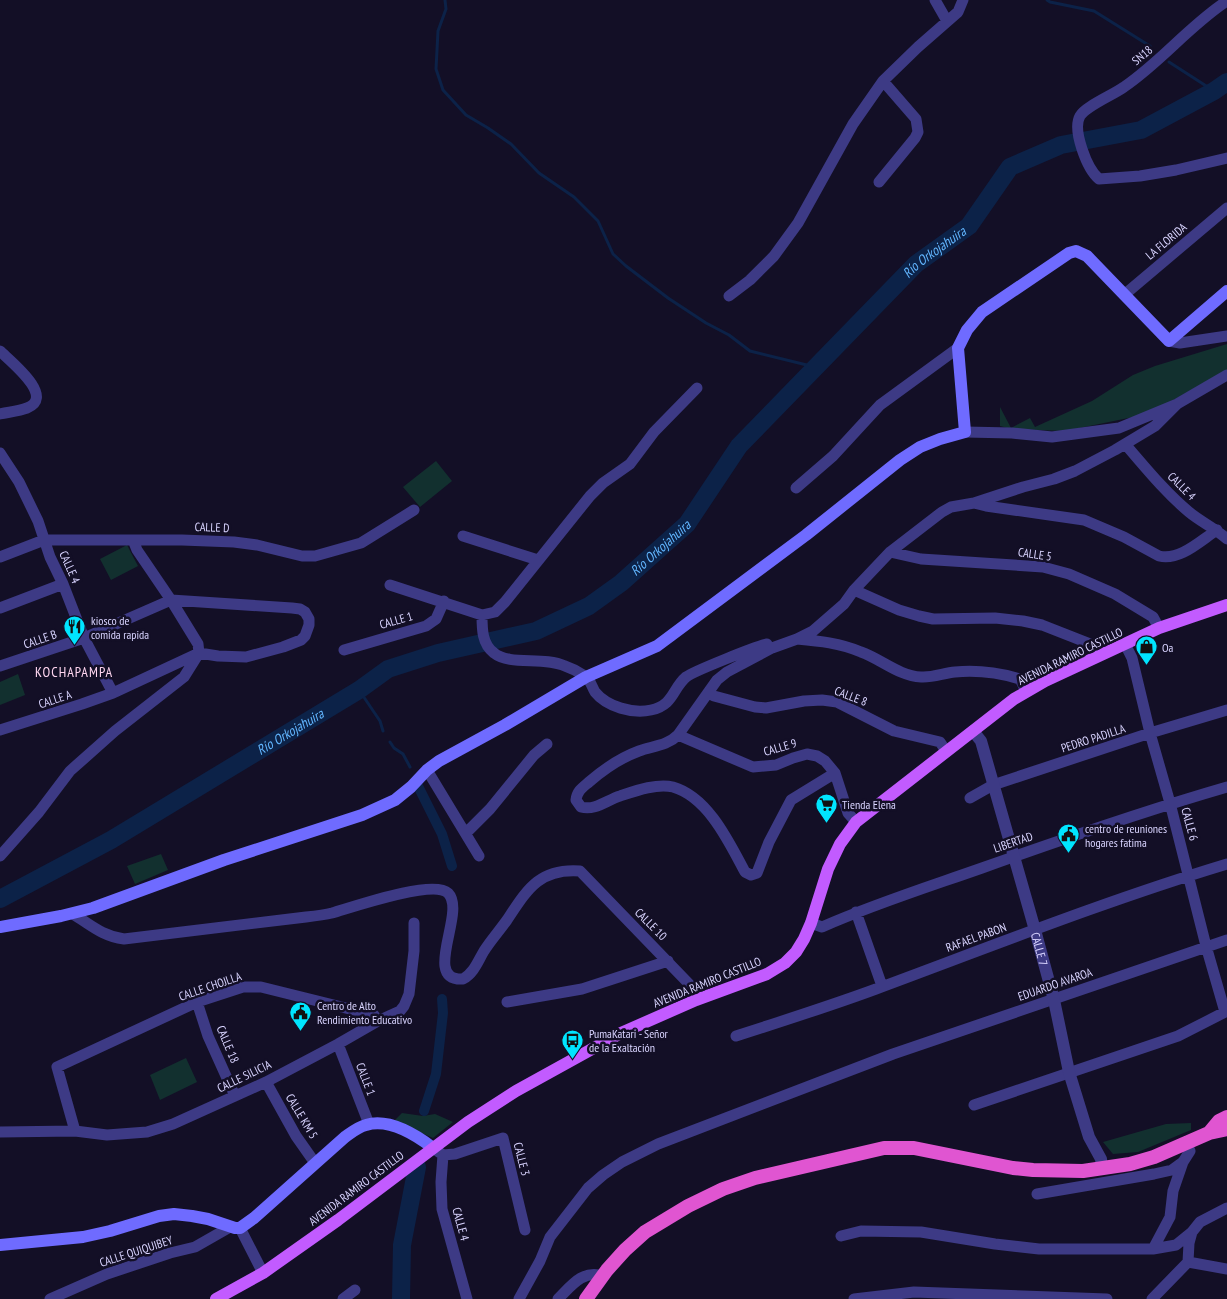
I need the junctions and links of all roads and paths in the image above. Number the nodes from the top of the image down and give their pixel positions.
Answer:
1 (935, 0) edge
2 (963, 0) edge
3 (1227, 1) edge
4 (947, 21) junction
5 (883, 81) junction
6 (1227, 158) edge
7 (879, 182) dead end
8 (1227, 208) edge
9 (1227, 291) edge
10 (1124, 295) junction
11 (729, 296) dead end
12 (1227, 336) edge
13 (1169, 341) junction
14 (958, 348) junction
15 (0, 351) edge
16 (1227, 375) edge
17 (697, 388) dead end
18 (1177, 404) junction
19 (0, 414) edge
20 (965, 432) junction
21 (1125, 444) junction
22 (0, 453) edge
23 (796, 488) dead end
24 (974, 503) junction
25 (414, 510) dead end
26 (1217, 530) junction
27 (463, 536) dead end
28 (1227, 539) edge
29 (44, 540) junction
30 (133, 540) junction
31 (890, 552) junction
32 (0, 557) edge
33 (538, 560) junction
34 (64, 584) junction
35 (390, 585) dead end
36 (854, 590) junction
37 (171, 600) junction
38 (444, 601) junction
39 (1227, 605) edge
40 (0, 608) edge
41 (482, 620) junction
42 (1159, 628) junction
43 (84, 638) junction
44 (797, 639) junction
45 (1125, 644) junction
46 (772, 648) junction
47 (344, 650) dead end
48 (199, 653) junction
49 (1098, 656) junction
50 (1, 663) edge
51 (586, 677) junction
52 (1026, 691) junction
53 (113, 693) junction
54 (709, 693) junction
55 (1227, 710) edge
56 (0, 730) edge
57 (973, 731) junction
58 (1150, 733) junction
59 (678, 735) junction
60 (547, 744) dead end
61 (946, 751) junction
62 (427, 770) junction
63 (835, 773) junction
64 (993, 785) junction
65 (1227, 787) edge
66 (970, 798) dead end
67 (1170, 803) junction
68 (856, 822) junction
69 (466, 833) junction
70 (0, 856) edge
71 (479, 856) dead end
72 (1013, 857) junction
73 (1227, 864) edge
74 (1190, 876) junction
75 (856, 912) junction
76 (73, 914) junction
77 (414, 923) dead end
78 (811, 923) junction
79 (0, 927) edge
80 (1035, 930) junction
81 (1227, 940) edge
82 (1206, 946) junction
83 (668, 961) junction
84 (882, 986) junction
85 (696, 1000) junction
86 (1054, 1000) junction
87 (197, 1002) junction
88 (507, 1002) dead end
89 (1226, 1011) edge
90 (378, 1020) junction
91 (736, 1036) dead end
92 (338, 1044) junction
93 (1069, 1072) junction
94 (266, 1082) junction
95 (235, 1096) junction
96 (974, 1105) dead end
97 (1227, 1117) edge
98 (369, 1124) junction
99 (1227, 1129) edge
100 (75, 1131) junction
101 (0, 1132) edge
102 (1209, 1133) junction
103 (1186, 1143) junction
104 (438, 1151) junction
105 (1183, 1162) junction
106 (315, 1163) junction
107 (1102, 1169) junction
108 (1037, 1194) dead end
109 (1227, 1208) edge
110 (235, 1228) junction
111 (525, 1230) dead end
112 (1192, 1232) junction
113 (841, 1236) dead end
114 (0, 1246) edge
115 (1153, 1249) junction
116 (1188, 1262) junction
117 (1227, 1269) edge
118 (263, 1273) junction
119 (603, 1276) junction
120 (355, 1290) dead end
121 (50, 1299) edge
122 (216, 1299) edge
123 (342, 1299) edge
124 (467, 1299) edge
125 (519, 1299) edge
126 (558, 1299) edge
127 (586, 1299) edge
128 (854, 1299) edge
129 (1107, 1299) edge
130 (1152, 1299) edge

1 - 4 street
2 - 4 street
3 - 6 street, SN18
4 - 5 street
5 - 7 street
5 - 11 street
8 - 10 street, LA FLORIDA
9 - 13 main road
10 - 13 main road
10 - 14 main road
12 - 13 street
14 - 20 main road
14 - 23 street
15 - 19 street
16 - 18 street
17 - 33 street
18 - 20 street
18 - 21 street
20 - 51 main road
21 - 24 street
21 - 26 street, CALLE 4
22 - 29 street, CALLE 4
24 - 26 street
24 - 31 street
25 - 30 street, CALLE D
26 - 28 street, CALLE 4
27 - 33 street
29 - 30 street, CALLE D
29 - 32 street, CALLE D
29 - 34 street, CALLE 4
30 - 37 street
31 - 36 street
31 - 42 street, CALLE 5
33 - 41 street
34 - 40 street
34 - 43 street, CALLE 4
35 - 38 street
36 - 44 street
36 - 49 street
37 - 43 street, CALLE B
37 - 48 street
37 - 48 street
38 - 41 street
38 - 47 street, CALLE 1
39 - 42 main road, AVENIDA RAMIRO CASTILLO
41 - 51 street
42 - 45 main road, AVENIDA RAMIRO CASTILLO
43 - 50 street, CALLE B
43 - 53 street, CALLE 4
44 - 46 street
44 - 52 street
45 - 49 main road, AVENIDA RAMIRO CASTILLO
45 - 58 street, CALLE 6
46 - 51 street
46 - 54 street
48 - 53 street, CALLE A
48 - 70 street
49 - 52 main road, AVENIDA RAMIRO CASTILLO
51 - 62 main road
52 - 57 main road, AVENIDA RAMIRO CASTILLO
53 - 56 street, CALLE A
54 - 59 street
54 - 61 street, CALLE 8
55 - 58 street, PEDRO PADILLA
57 - 61 main road, AVENIDA RAMIRO CASTILLO
57 - 64 street, CALLE 7
58 - 64 street, PEDRO PADILLA
58 - 67 street, CALLE 6
59 - 63 street, CALLE 9
59 - 63 street
60 - 69 street
61 - 68 main road, AVENIDA RAMIRO CASTILLO
62 - 69 street
62 - 76 main road
63 - 68 street, CALLE 9
64 - 66 street, PEDRO PADILLA
64 - 72 street, CALLE 7
65 - 67 street, LIBERTAD
67 - 72 street, LIBERTAD
67 - 74 street, CALLE 6
68 - 78 main road, AVENIDA RAMIRO CASTILLO
69 - 71 street
72 - 75 street, LIBERTAD
72 - 80 street, CALLE 7
73 - 74 street, RAFAEL PABON
74 - 80 street, RAFAEL PABON
74 - 82 street, CALLE 6
75 - 78 street, LIBERTAD
75 - 84 street
76 - 79 main road
76 - 83 street, CALLE 10
77 - 90 street, CALLE SILICIA
78 - 85 main road, AVENIDA RAMIRO CASTILLO
80 - 84 street, RAFAEL PABON
80 - 86 street, CALLE 7
81 - 82 street, EDUARDO AVAROA
82 - 86 street, EDUARDO AVAROA
82 - 89 street, CALLE 6
83 - 85 street, CALLE 10
83 - 88 street
84 - 91 street, RAFAEL PABON
85 - 104 main road, AVENIDA RAMIRO CASTILLO
86 - 93 street, CALLE 7
86 - 125 street, EDUARDO AVAROA
87 - 90 street, CALLE CHOJLLA
87 - 95 street, CALLE 18
87 - 100 street, CALLE CHOJLLA
89 - 93 street
90 - 92 street, CALLE SILICIA
92 - 94 street, CALLE SILICIA
92 - 98 street, CALLE 1
93 - 96 street
93 - 107 street, CALLE 7
94 - 95 street, CALLE SILICIA
94 - 106 street, CALLE KM 5
95 - 100 street, CALLE SILICIA
97 - 102 highway
98 - 104 main road
98 - 106 main road
99 - 102 highway
100 - 101 street, CALLE SILICIA
102 - 103 highway
103 - 105 street
103 - 107 highway
104 - 111 street, CALLE 3
104 - 118 main road, AVENIDA RAMIRO CASTILLO
104 - 124 street, CALLE 4
105 - 108 street
105 - 115 street
106 - 110 main road
107 - 119 highway
109 - 112 street
110 - 114 main road
110 - 118 street
110 - 121 street, CALLE QUIQUIBEY
112 - 115 street
112 - 116 street
113 - 115 street
116 - 117 street
116 - 130 street
118 - 122 main road, AVENIDA RAMIRO CASTILLO
119 - 126 street
119 - 127 highway
120 - 123 street
128 - 129 street

